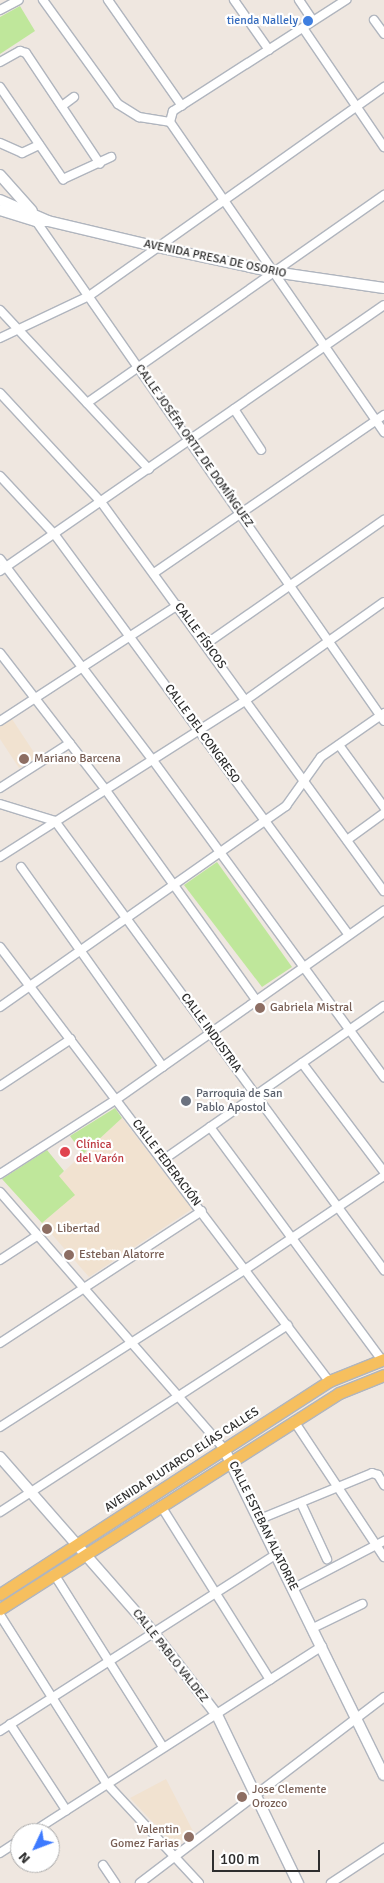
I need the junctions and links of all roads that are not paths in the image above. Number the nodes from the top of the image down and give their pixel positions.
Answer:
1 (19, 0) edge
2 (43, 0) edge
3 (108, 0) edge
4 (234, 0) edge
5 (299, 0) edge
6 (346, 0) edge
7 (0, 10) edge
8 (374, 20) dead end
9 (313, 22) junction
10 (303, 28) junction
11 (384, 34) edge
12 (269, 50) junction
13 (0, 62) edge
14 (0, 87) edge
15 (384, 87) edge
16 (74, 98) dead end
17 (62, 106) junction
18 (182, 106) junction
19 (357, 107) junction
20 (170, 122) junction
21 (0, 143) edge
22 (39, 145) junction
23 (384, 147) edge
24 (111, 157) dead end
25 (100, 164) junction
26 (0, 175) edge
27 (384, 195) edge
28 (0, 200) edge
29 (223, 201) junction
30 (0, 210) edge
31 (32, 211) junction
32 (36, 221) junction
33 (48, 221) junction
34 (158, 247) junction
35 (274, 272) junction
36 (384, 288) edge
37 (89, 296) junction
38 (384, 305) edge
39 (0, 310) edge
40 (18, 330) junction
41 (0, 338) edge
42 (324, 347) junction
43 (139, 367) junction
44 (0, 393) edge
45 (87, 403) junction
46 (234, 410) junction
47 (384, 415) edge
48 (376, 421) junction
49 (384, 432) edge
50 (190, 440) junction
51 (261, 450) dead end
52 (148, 469) junction
53 (0, 476) edge
54 (101, 502) junction
55 (240, 513) junction
56 (384, 520) edge
57 (55, 535) junction
58 (0, 559) edge
59 (7, 566) junction
60 (0, 571) edge
61 (154, 574) junction
62 (290, 585) junction
63 (384, 602) edge
64 (178, 605) junction
65 (131, 636) junction
66 (329, 642) junction
67 (206, 644) junction
68 (0, 654) edge
69 (83, 668) junction
70 (35, 698) junction
71 (246, 700) junction
72 (383, 717) edge
73 (0, 721) edge
74 (199, 729) junction
75 (70, 743) junction
76 (339, 744) junction
77 (152, 759) junction
78 (304, 782) junction
79 (0, 788) edge
80 (105, 789) junction
81 (0, 804) edge
82 (384, 808) edge
83 (384, 814) edge
84 (55, 821) junction
85 (264, 821) junction
86 (347, 840) junction
87 (220, 852) junction
88 (0, 857) edge
89 (20, 867) dead end
90 (174, 886) junction
91 (384, 891) edge
92 (384, 911) edge
93 (127, 919) junction
94 (348, 934) junction
95 (0, 947) edge
96 (81, 952) junction
97 (304, 967) junction
98 (32, 988) junction
99 (257, 1001) junction
100 (384, 1006) edge
101 (0, 1007) edge
102 (350, 1030) junction
103 (211, 1034) junction
104 (71, 1039) junction
105 (302, 1063) junction
106 (163, 1067) junction
107 (384, 1077) edge
108 (0, 1086) edge
109 (256, 1095) junction
110 (116, 1099) junction
111 (210, 1127) junction
112 (163, 1160) junction
113 (384, 1172) edge
114 (0, 1174) edge
115 (384, 1176) edge
116 (0, 1192) edge
117 (338, 1206) junction
118 (202, 1211) junction
119 (38, 1235) junction
120 (293, 1237) junction
121 (0, 1260) edge
122 (246, 1270) junction
123 (384, 1270) edge
124 (84, 1288) junction
125 (288, 1325) junction
126 (0, 1342) edge
127 (131, 1342) junction
128 (383, 1360) edge
129 (384, 1374) edge
130 (329, 1381) junction
131 (178, 1396) junction
132 (294, 1421) junction
133 (0, 1426) edge
134 (224, 1449) junction
135 (0, 1457) edge
136 (231, 1460) junction
137 (384, 1485) edge
138 (338, 1488) junction
139 (31, 1492) junction
140 (301, 1502) junction
141 (161, 1506) junction
142 (0, 1512) edge
143 (260, 1519) junction
144 (384, 1541) edge
145 (77, 1544) junction
146 (376, 1546) junction
147 (86, 1554) junction
148 (277, 1554) junction
149 (384, 1558) edge
150 (327, 1559) dead end
151 (54, 1574) junction
152 (294, 1588) junction
153 (215, 1592) junction
154 (0, 1594) edge
155 (362, 1604) dead end
156 (0, 1609) edge
157 (0, 1614) edge
158 (313, 1628) junction
159 (153, 1632) junction
160 (322, 1646) junction
161 (110, 1661) junction
162 (270, 1680) junction
163 (384, 1697) edge
164 (52, 1698) junction
165 (217, 1714) junction
166 (357, 1718) junction
167 (10, 1724) junction
168 (0, 1731) edge
169 (163, 1747) junction
170 (384, 1775) edge
171 (107, 1784) junction
172 (256, 1793) junction
173 (66, 1810) junction
174 (46, 1823) edge
175 (384, 1848) edge
176 (176, 1858) junction
177 (103, 1865) dead end
178 (115, 1883) edge
179 (140, 1883) edge
180 (199, 1883) edge
181 (298, 1883) edge
182 (331, 1883) edge

1 - 7 street
2 - 20 street
3 - 18 street
4 - 12 street
5 - 9 street
6 - 9 street
8 - 11 street
9 - 10 street
10 - 12 street
10 - 19 street
12 - 18 street
13 - 17 street
14 - 22 street
15 - 19 street
16 - 17 street
17 - 25 street
18 - 20 street
19 - 23 street
19 - 29 street
20 - 29 street
21 - 22 street
22 - 25 street
24 - 25 street
26 - 31 street, CALLE JOSÉFA ORTIZ DE DOMÍNGUEZ
27 - 35 street
28 - 31 street, AVENIDA PRESA DE OSORIO
29 - 34 street
29 - 35 street
30 - 32 street, AVENIDA PRESA DE OSORIO
31 - 32 street, CALLE JOSÉFA ORTIZ DE DOMÍNGUEZ
31 - 33 street, AVENIDA PRESA DE OSORIO
32 - 33 street, AVENIDA PRESA DE OSORIO
32 - 37 street, CALLE JOSÉFA ORTIZ DE DOMÍNGUEZ
33 - 34 street, AVENIDA PRESA DE OSORIO
34 - 35 street, AVENIDA PRESA DE OSORIO
34 - 37 street
35 - 36 street, AVENIDA PRESA DE OSORIO
35 - 42 street
35 - 43 street
37 - 40 street
37 - 43 street, CALLE JOSÉFA ORTIZ DE DOMÍNGUEZ
38 - 42 street
39 - 40 street
40 - 41 street
40 - 45 street
42 - 46 street
42 - 48 street
43 - 45 street
43 - 50 street, CALLE JOSÉFA ORTIZ DE DOMÍNGUEZ
44 - 54 street, CALLE FÍSICOS
45 - 52 street
46 - 50 street
46 - 51 street
47 - 48 street
48 - 49 street
48 - 55 street
50 - 52 street
50 - 55 street, CALLE JOSÉFA ORTIZ DE DOMÍNGUEZ
52 - 54 street
53 - 57 street, CALLE DEL CONGRESO
54 - 57 street
54 - 61 street, CALLE FÍSICOS
55 - 61 street
55 - 62 street, CALLE JOSÉFA ORTIZ DE DOMÍNGUEZ
56 - 62 street
57 - 59 street
57 - 65 street, CALLE DEL CONGRESO
58 - 59 street
59 - 60 street
59 - 69 street
61 - 64 street, CALLE FÍSICOS
62 - 66 street, CALLE JOSÉFA ORTIZ DE DOMÍNGUEZ
62 - 67 street
63 - 66 street
64 - 65 street
64 - 67 street, CALLE FÍSICOS
65 - 69 street
65 - 74 street, CALLE DEL CONGRESO
66 - 71 street
66 - 72 street, CALLE JOSÉFA ORTIZ DE DOMÍNGUEZ
67 - 71 street, CALLE FÍSICOS
68 - 70 street
69 - 70 street
69 - 77 street
70 - 73 street
70 - 75 street
71 - 74 street
71 - 78 street, CALLE FÍSICOS
72 - 76 street
74 - 77 street
74 - 85 street, CALLE DEL CONGRESO
75 - 79 street
75 - 80 street
76 - 78 street
76 - 82 street
77 - 80 street
77 - 87 street
78 - 85 street
78 - 86 street, CALLE FÍSICOS
80 - 84 street
80 - 90 street
81 - 84 street
83 - 86 street
84 - 88 street
84 - 93 street, CALLE INDUSTRIA
85 - 87 street
85 - 94 street, CALLE DEL CONGRESO
86 - 91 street, CALLE FÍSICOS
87 - 90 street
87 - 97 street
89 - 96 street
90 - 93 street
90 - 99 street
92 - 94 street
93 - 96 street
93 - 103 street, CALLE INDUSTRIA
94 - 97 street
95 - 98 street, CALLE FEDERACIÓN
96 - 98 street
96 - 106 street
97 - 99 street
97 - 102 street
98 - 101 street
98 - 104 street, CALLE FEDERACIÓN
99 - 103 street
100 - 102 street
102 - 105 street
102 - 107 street
103 - 106 street
103 - 109 street, CALLE INDUSTRIA
104 - 108 street
104 - 110 street, CALLE FEDERACIÓN
105 - 109 street
105 - 113 street
106 - 110 street
109 - 111 street
109 - 117 street, CALLE INDUSTRIA
110 - 112 street, CALLE FEDERACIÓN
110 - 114 street
111 - 112 street
111 - 120 street
112 - 118 street, CALLE FEDERACIÓN
115 - 117 street
116 - 119 street, CALLE ESTEBAN ALATORRE
117 - 120 street
117 - 123 street, CALLE INDUSTRIA
118 - 122 street, CALLE FEDERACIÓN
118 - 124 street
119 - 121 street
119 - 124 street, CALLE ESTEBAN ALATORRE
120 - 122 street
120 - 128 street
122 - 125 street, CALLE FEDERACIÓN
122 - 127 street
124 - 126 street
124 - 127 street, CALLE ESTEBAN ALATORRE
125 - 130 street, CALLE FEDERACIÓN
125 - 131 street
127 - 131 street, CALLE ESTEBAN ALATORRE
127 - 133 street
128 - 130 main road, AVENIDA PLUTARCO ELÍAS CALLES
129 - 132 main road
130 - 134 main road, AVENIDA PLUTARCO ELÍAS CALLES
131 - 134 street, CALLE ESTEBAN ALATORRE
131 - 139 street
132 - 136 main road
132 - 138 street
134 - 136 street, CALLE ESTEBAN ALATORRE
134 - 145 main road, AVENIDA PLUTARCO ELÍAS CALLES
135 - 139 street, CALLE PABLO VALDEZ
136 - 141 main road
136 - 143 street, CALLE ESTEBAN ALATORRE
137 - 138 street
138 - 140 street
138 - 146 street
139 - 142 street
139 - 145 street, CALLE PABLO VALDEZ
140 - 143 street
140 - 150 street
141 - 147 main road
141 - 153 street
143 - 148 street, CALLE ESTEBAN ALATORRE
144 - 146 street
145 - 147 street, CALLE PABLO VALDEZ
145 - 154 main road, AVENIDA PLUTARCO ELÍAS CALLES
146 - 149 street
146 - 152 street
147 - 151 main road
147 - 159 street, CALLE PABLO VALDEZ
148 - 152 street, CALLE ESTEBAN ALATORRE
148 - 153 street
151 - 156 main road
151 - 161 street
152 - 158 street, CALLE ESTEBAN ALATORRE
153 - 159 street
153 - 162 street
155 - 158 street
157 - 164 street
158 - 160 street, CALLE ESTEBAN ALATORRE
159 - 161 street
159 - 165 street, CALLE PABLO VALDEZ
160 - 162 street
160 - 166 street, CALLE ESTEBAN ALATORRE
161 - 164 street
161 - 169 street
162 - 165 street
163 - 166 street
164 - 167 street
164 - 171 street
165 - 169 street
165 - 172 street, CALLE PABLO VALDEZ
166 - 170 street, CALLE ESTEBAN ALATORRE
166 - 172 street
167 - 168 street
167 - 173 street
169 - 171 street
171 - 173 street
171 - 176 street
172 - 176 street
172 - 181 street, CALLE PABLO VALDEZ
173 - 174 street
175 - 182 street
176 - 179 street
176 - 180 street
177 - 178 street

